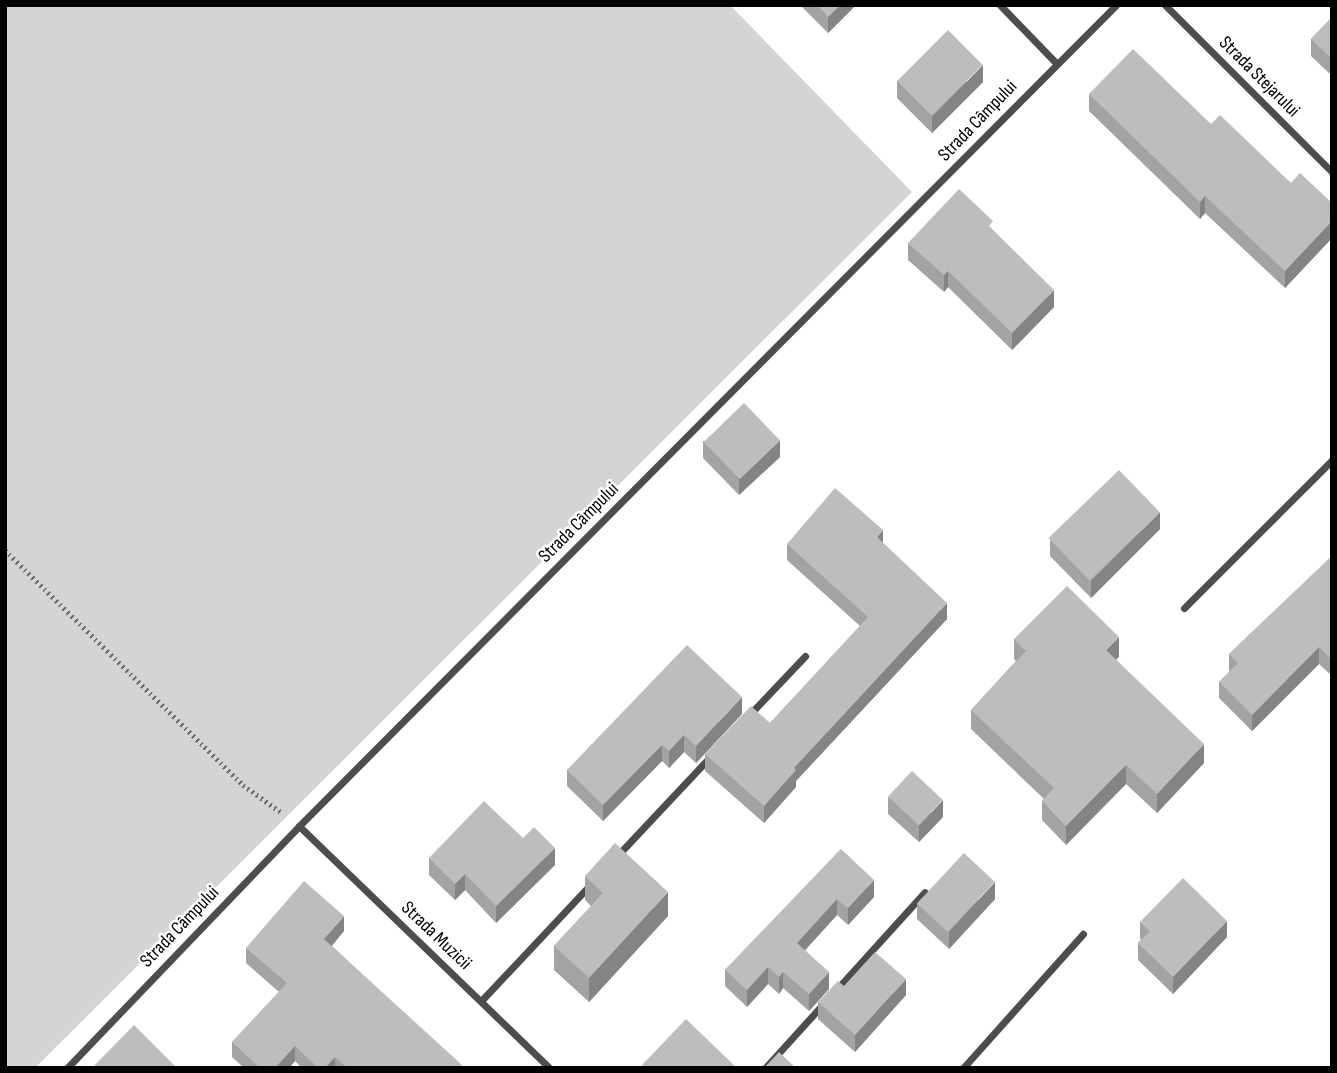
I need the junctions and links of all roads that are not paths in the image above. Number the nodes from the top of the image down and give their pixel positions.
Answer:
1 (1000, 5) edge
2 (1116, 5) edge
3 (1165, 5) edge
4 (1056, 64) junction
5 (1332, 172) edge
6 (1332, 460) edge
7 (1184, 608) dead end
8 (804, 656) dead end
9 (747, 717) edge
10 (719, 747) edge
11 (299, 826) junction
12 (604, 869) edge
13 (595, 879) edge
14 (925, 892) edge
15 (1083, 934) dead end
16 (481, 1001) junction
17 (67, 1068) edge
18 (550, 1068) edge
19 (765, 1068) edge
20 (963, 1068) edge

1 - 4 street
2 - 4 street, Strada Câmpului
3 - 5 street, Strada Stejarului
4 - 11 street, Strada Câmpului
6 - 7 street
8 - 9 street
10 - 12 street
11 - 16 street, Strada Muzicii
11 - 17 street, Strada Câmpului
13 - 16 street
14 - 19 street
15 - 20 street
16 - 18 street, Strada Muzicii

